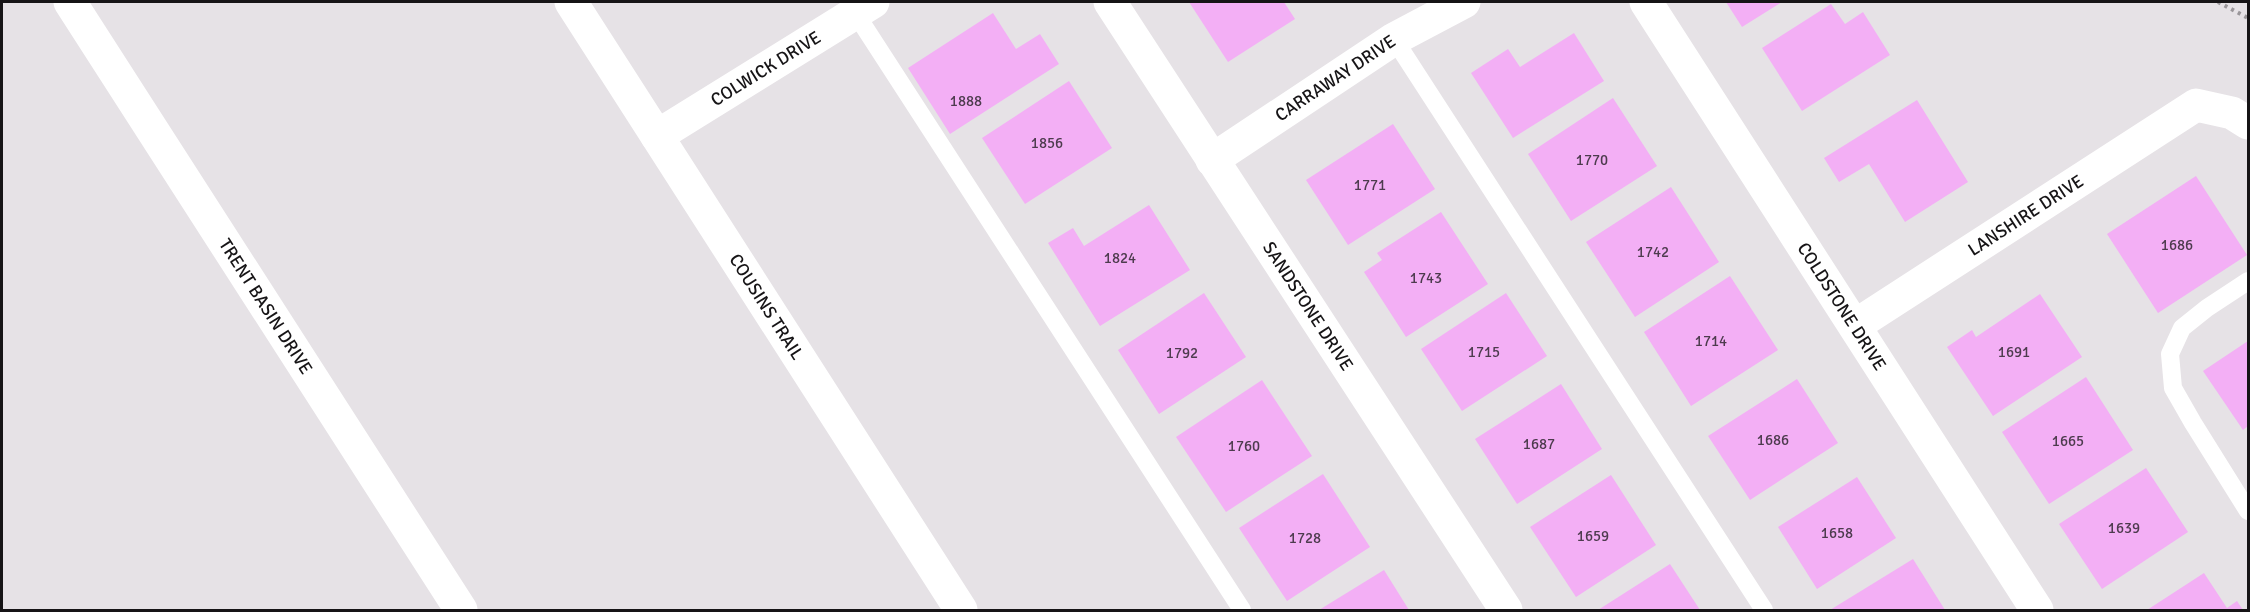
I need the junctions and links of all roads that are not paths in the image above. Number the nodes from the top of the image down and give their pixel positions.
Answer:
1 (70, 2) edge
2 (571, 2) edge
3 (1110, 2) edge
4 (1464, 2) edge
5 (1646, 2) edge
6 (859, 5) edge
7 (1394, 39) junction
8 (2248, 123) edge
9 (657, 136) junction
10 (1212, 160) junction
11 (2248, 281) edge
12 (1856, 325) junction
13 (2248, 511) edge
14 (461, 610) edge
15 (961, 610) edge
16 (1242, 610) edge
17 (1506, 610) edge
18 (1764, 610) edge
19 (2037, 610) edge

1 - 14 street, TRENT BASIN DRIVE
2 - 9 street, COUSINS TRAIL
3 - 10 street, SANDSTONE DRIVE
4 - 7 street, CARRAWAY DRIVE
5 - 12 street, COLDSTONE DRIVE
6 - 9 street, COLWICK DRIVE
6 - 16 lane
7 - 10 street, CARRAWAY DRIVE
7 - 18 lane
8 - 12 street, LANSHIRE DRIVE
9 - 15 street, COUSINS TRAIL
10 - 17 street, SANDSTONE DRIVE
11 - 13 lane
12 - 19 street, COLDSTONE DRIVE

